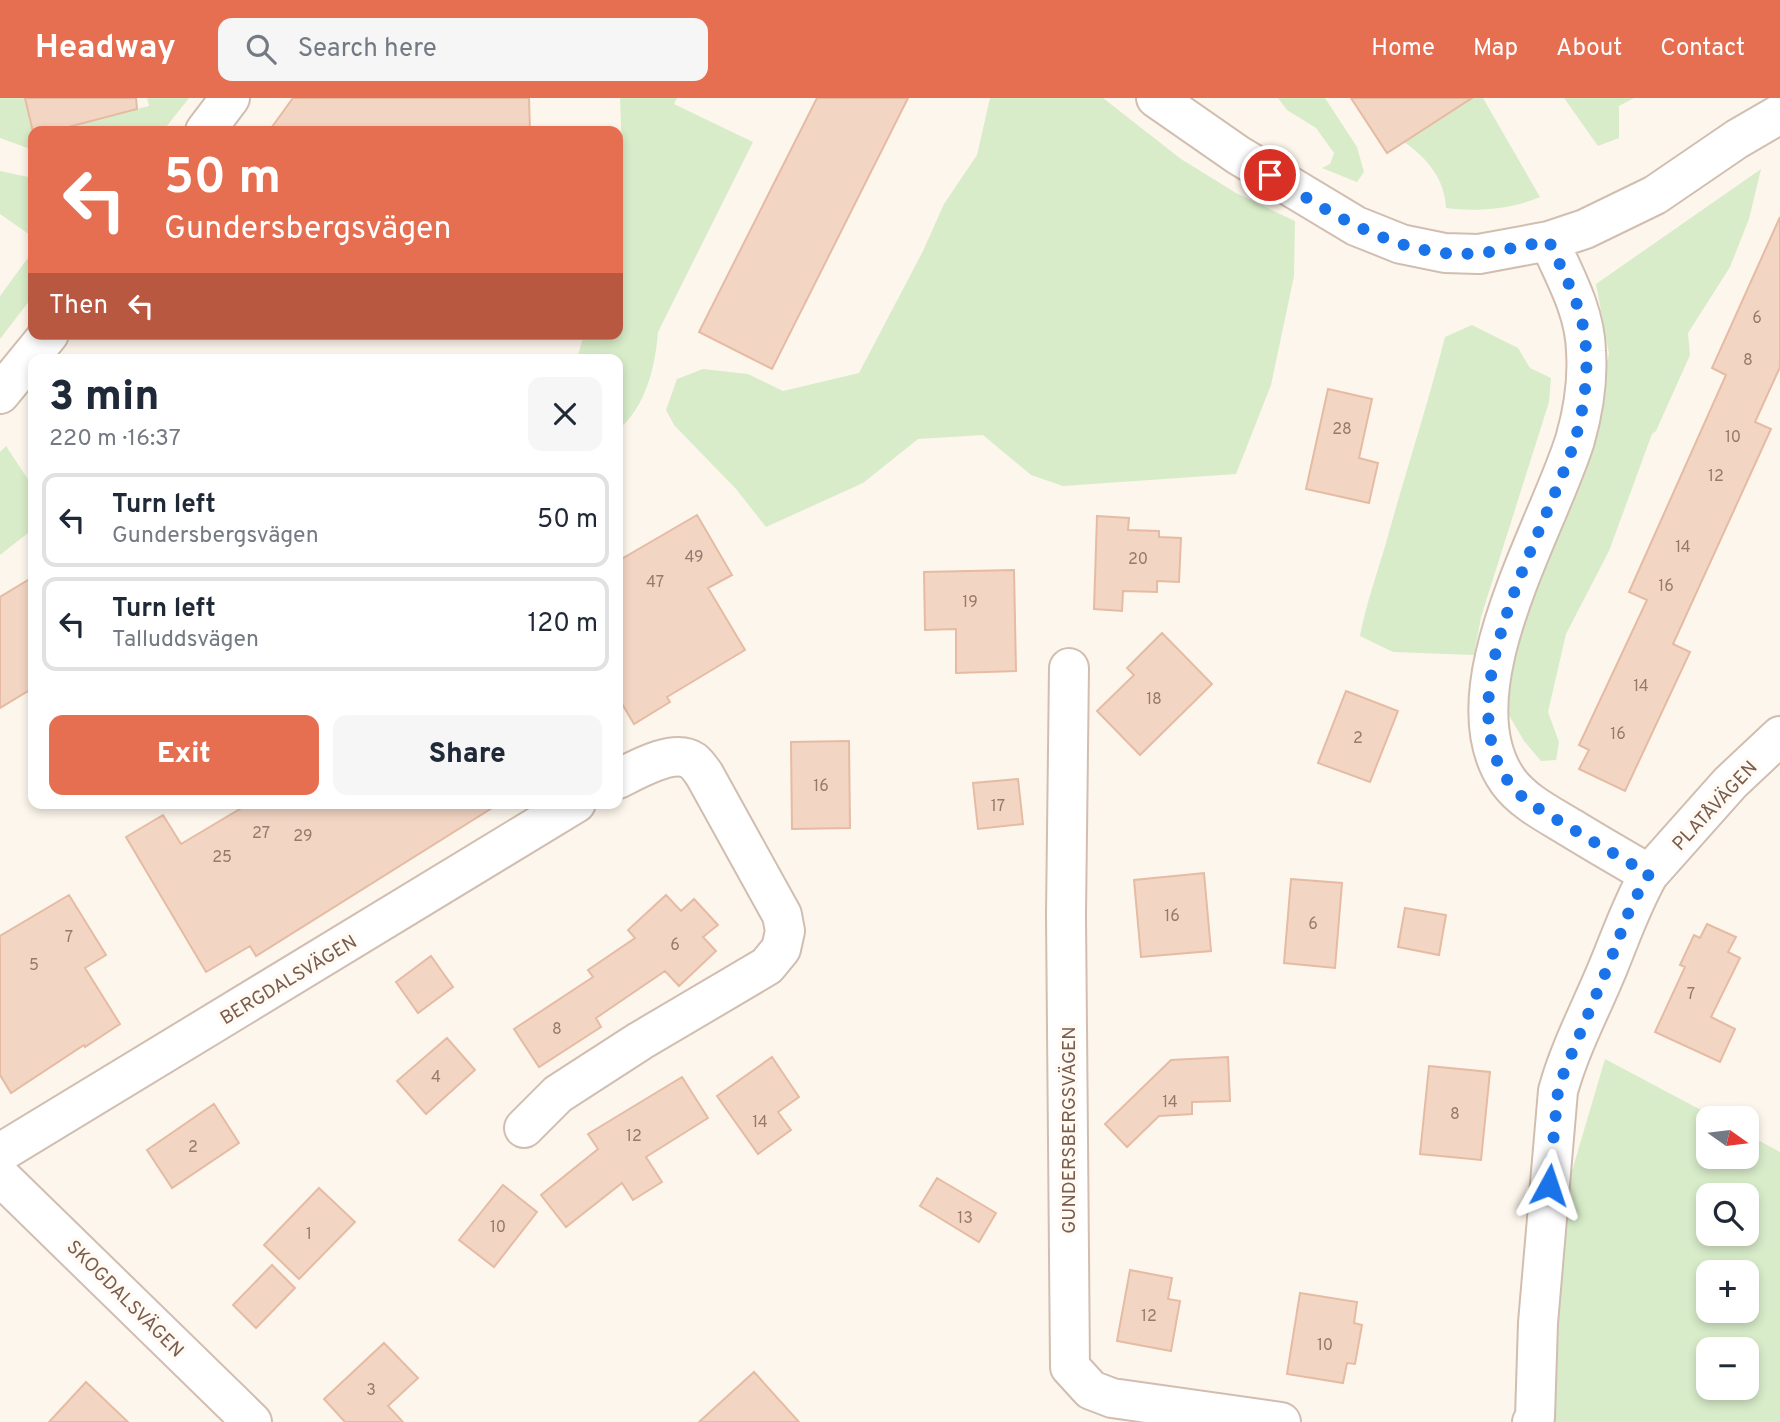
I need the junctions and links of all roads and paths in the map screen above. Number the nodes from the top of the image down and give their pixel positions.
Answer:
1 (230, 98) edge
2 (1156, 98) edge
3 (1774, 109) edge
4 (209, 126) edge
5 (1549, 241) junction
6 (43, 340) edge
7 (32, 354) edge
8 (28, 359) edge
9 (0, 394) edge
10 (1069, 668) dead end
11 (1780, 736) edge
12 (623, 777) edge
13 (566, 809) edge
14 (1649, 874) junction
15 (524, 1128) dead end
16 (0, 1153) edge
17 (0, 1176) edge
18 (252, 1422) edge
19 (1281, 1422) edge
20 (1532, 1422) edge

1 - 4 street
2 - 5 street
3 - 5 street
5 - 14 street
6 - 7 street
8 - 9 street
10 - 19 street, GUNDERSBERGSVÄGEN
11 - 14 street, PLATÅVÄGEN
12 - 15 street
13 - 16 street, BERGDALSVÄGEN
14 - 20 street
17 - 18 street, SKOGDALSVÄGEN

